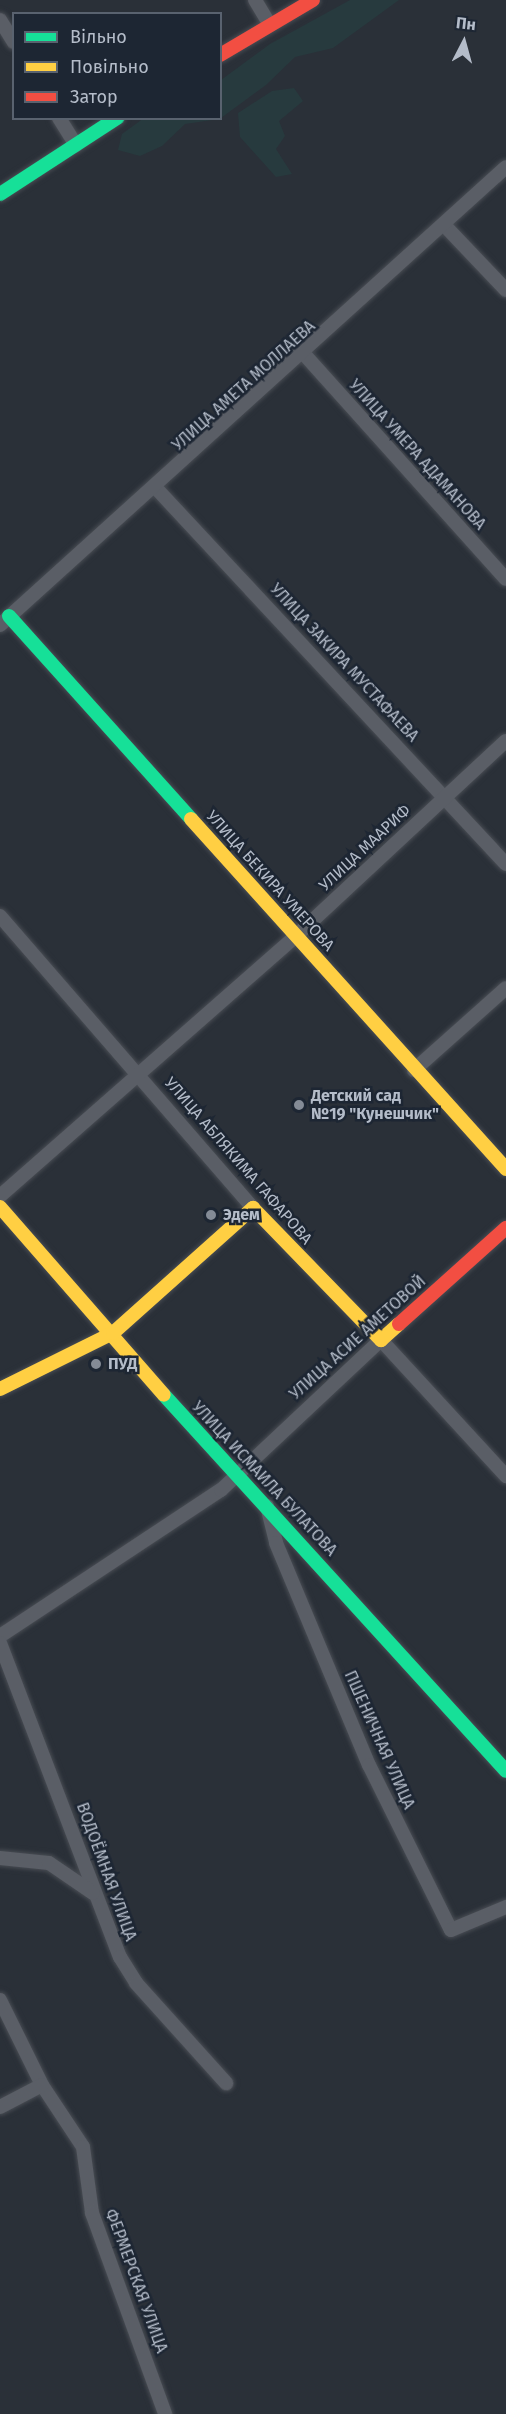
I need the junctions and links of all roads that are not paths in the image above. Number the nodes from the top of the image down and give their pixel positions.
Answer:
1 (255, 0) edge
2 (313, 0) edge
3 (0, 20) edge
4 (270, 25) junction
5 (12, 39) edge
6 (222, 54) edge
7 (60, 120) edge
8 (114, 120) edge
9 (76, 145) junction
10 (506, 167) edge
11 (0, 195) edge
12 (446, 227) junction
13 (506, 290) edge
14 (304, 354) junction
15 (155, 487) junction
16 (506, 579) edge
17 (4, 620) edge
18 (506, 741) edge
19 (446, 795) junction
20 (506, 864) edge
21 (0, 916) edge
22 (297, 935) junction
23 (506, 988) edge
24 (414, 1070) junction
25 (141, 1075) junction
26 (506, 1169) edge
27 (0, 1196) edge
28 (0, 1207) edge
29 (253, 1208) junction
30 (506, 1228) edge
31 (113, 1333) junction
32 (381, 1340) junction
33 (0, 1389) edge
34 (233, 1474) junction
35 (506, 1476) edge
36 (267, 1504) junction
37 (0, 1636) edge
38 (0, 1643) edge
39 (506, 1771) edge
40 (0, 1858) edge
41 (93, 1893) junction
42 (506, 1907) edge
43 (0, 2000) edge
44 (226, 2084) dead end
45 (42, 2085) junction
46 (0, 2107) edge
47 (165, 2414) edge

1 - 4 street
2 - 4 street
3 - 5 street
4 - 6 street
7 - 9 street
8 - 9 street
9 - 11 street
10 - 12 street, УЛИЦА АМЕТА МОЛЛАЕВА
12 - 13 street
12 - 14 street, УЛИЦА АМЕТА МОЛЛАЕВА
14 - 15 street, УЛИЦА АМЕТА МОЛЛАЕВА
14 - 16 street, УЛИЦА УМЕРА АДАМАНОВА
15 - 17 street, УЛИЦА АМЕТА МОЛЛАЕВА
15 - 19 street, УЛИЦА ЗАКИРА МУСТАФАЕВА
17 - 22 street, УЛИЦА БЕКИРА УМЕРОВА
18 - 19 street, УЛИЦА МААРИФ
19 - 20 street, УЛИЦА ЗАКИРА МУСТАФАЕВА
19 - 22 street, УЛИЦА МААРИФ
21 - 25 street, УЛИЦА АБЛЯКИМА ГАФАРОВА
22 - 24 street, УЛИЦА БЕКИРА УМЕРОВА
22 - 25 street, УЛИЦА МААРИФ
23 - 24 street
24 - 26 street, УЛИЦА БЕКИРА УМЕРОВА
25 - 27 street, УЛИЦА МААРИФ
25 - 29 street, УЛИЦА АБЛЯКИМА ГАФАРОВА
28 - 31 street, УЛИЦА ИСМАИЛА БУЛАТОВА
29 - 31 street
29 - 32 street, УЛИЦА АБЛЯКИМА ГАФАРОВА
30 - 32 street, УЛИЦА АСИЕ АМЕТОВОЙ
31 - 33 street
31 - 34 street, УЛИЦА ИСМАИЛА БУЛАТОВА
32 - 34 street, УЛИЦА АСИЕ АМЕТОВОЙ
32 - 35 street, УЛИЦА АБЛЯКИМА ГАФАРОВА
34 - 36 street, УЛИЦА ИСМАИЛА БУЛАТОВА
34 - 37 street
36 - 39 street, УЛИЦА ИСМАИЛА БУЛАТОВА
36 - 42 street, ПШЕНИЧНАЯ УЛИЦА
38 - 41 street, ВОДОЁМНАЯ УЛИЦА
40 - 41 street
41 - 44 street, ВОДОЁМНАЯ УЛИЦА
43 - 45 street, ФЕРМЕРСКАЯ УЛИЦА
45 - 46 street
45 - 47 street, ФЕРМЕРСКАЯ УЛИЦА

